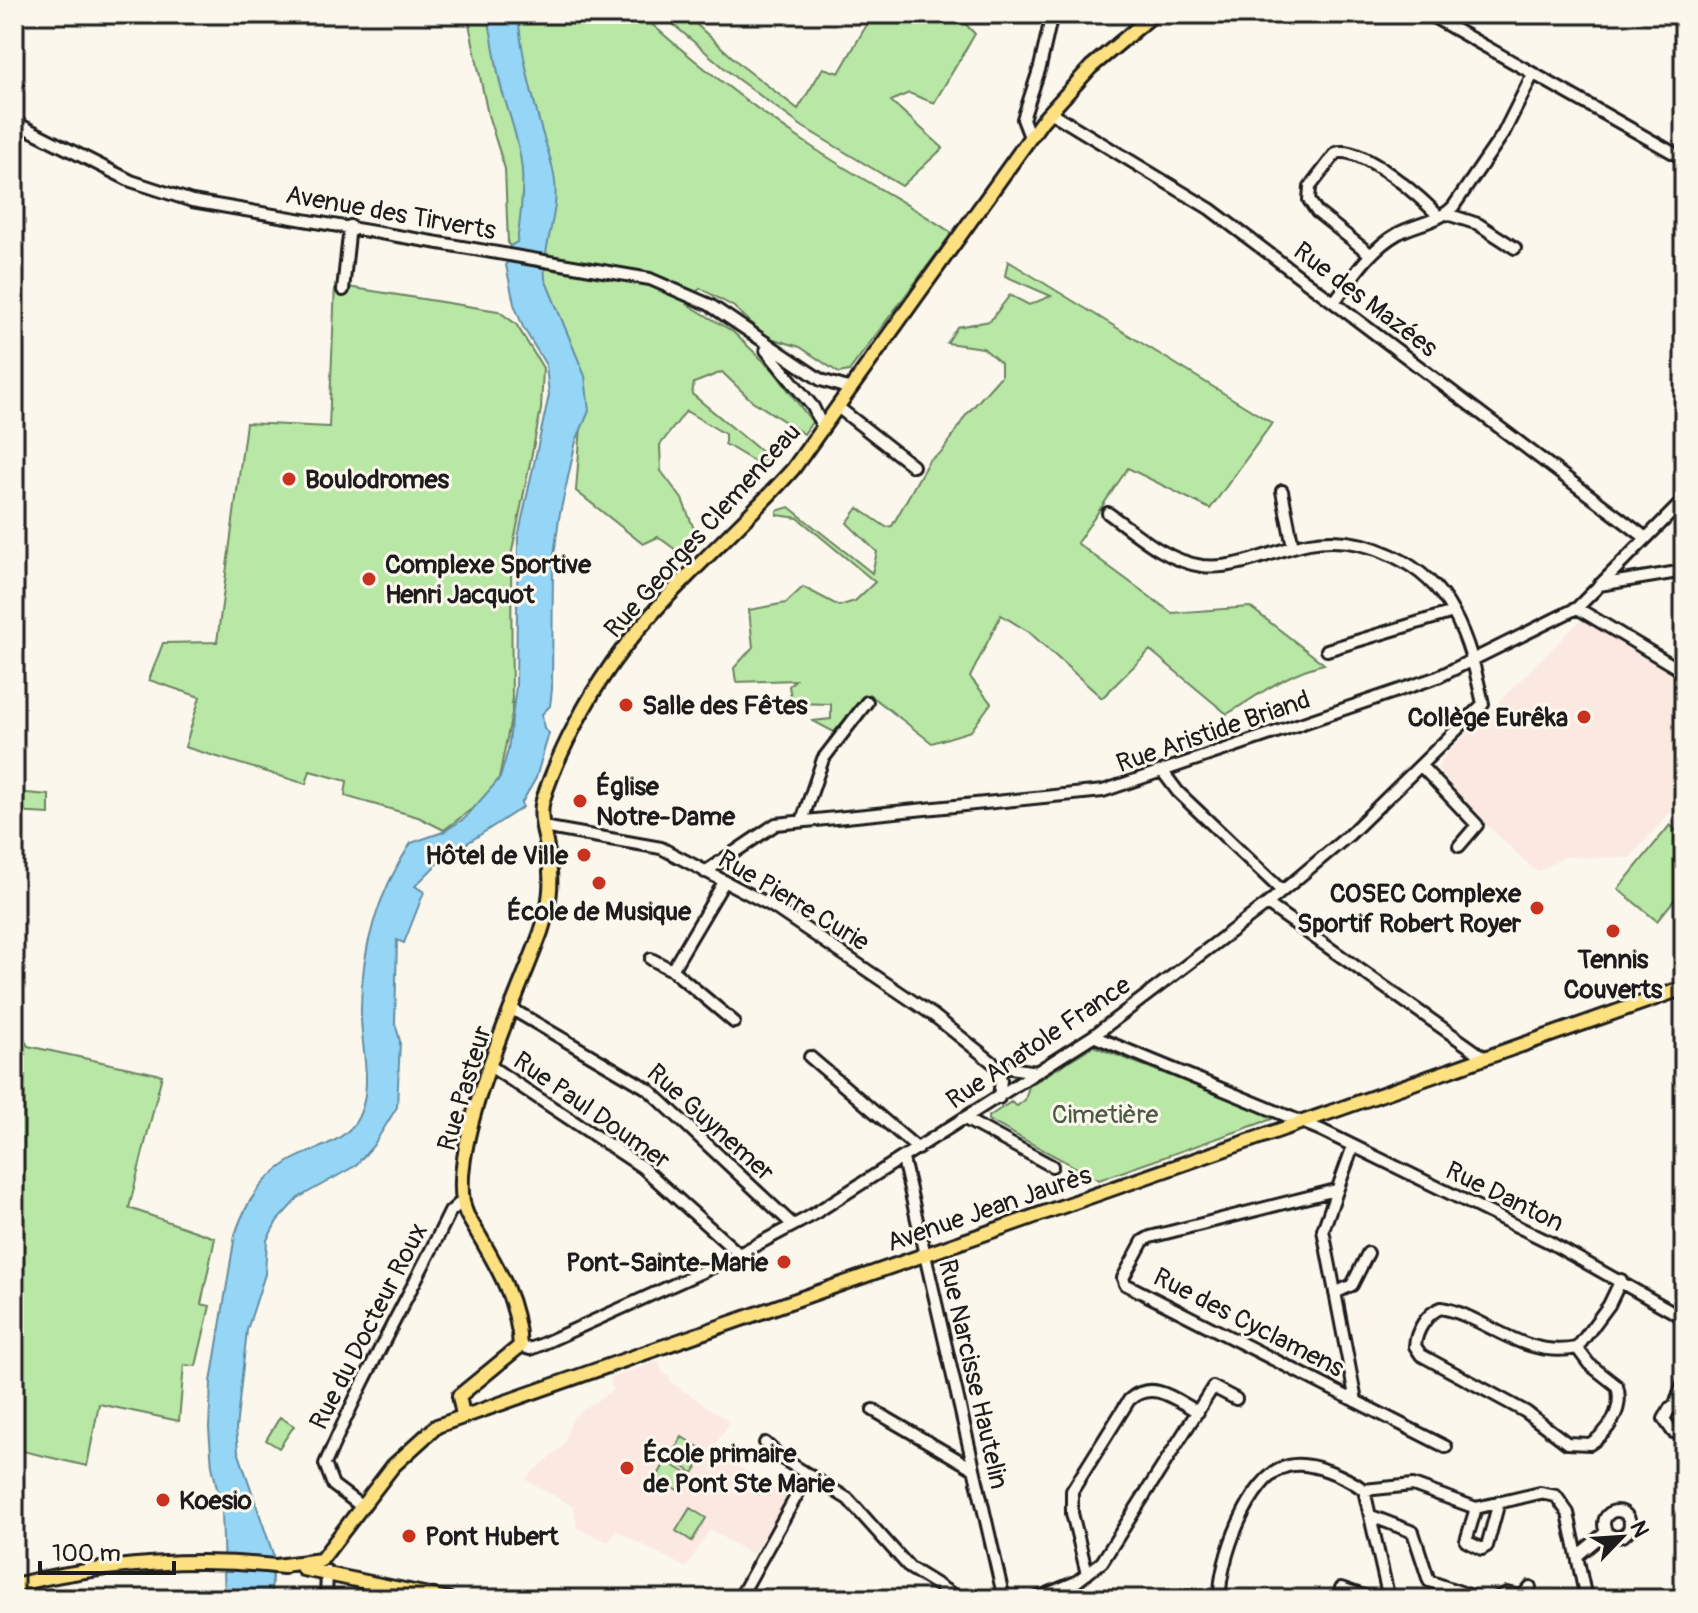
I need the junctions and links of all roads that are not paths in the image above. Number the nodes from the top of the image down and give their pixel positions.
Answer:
1 (1052, 14) edge
2 (1154, 14) edge
3 (1428, 14) edge
4 (1533, 74) junction
5 (1050, 112) junction
6 (14, 122) edge
7 (1030, 137) junction
8 (1684, 159) edge
9 (1443, 216) junction
10 (350, 226) junction
11 (1515, 248) dead end
12 (1370, 254) junction
13 (343, 290) dead end
14 (1334, 302) junction
15 (760, 342) junction
16 (851, 389) junction
17 (839, 408) junction
18 (823, 428) junction
19 (913, 466) dead end
20 (1282, 491) dead end
21 (1684, 500) edge
22 (1108, 513) dead end
23 (1646, 538) junction
24 (1293, 547) junction
25 (1614, 569) junction
26 (1684, 571) edge
27 (1631, 582) junction
28 (1599, 585) junction
29 (1577, 608) junction
30 (1453, 612) junction
31 (1327, 650) dead end
32 (1474, 660) junction
33 (1684, 672) edge
34 (867, 702) dead end
35 (1422, 767) junction
36 (1163, 772) junction
37 (541, 809) joint
38 (802, 821) junction
39 (543, 827) junction
40 (1459, 846) dead end
41 (705, 872) junction
42 (724, 882) junction
43 (1282, 891) junction
44 (1267, 904) junction
45 (651, 959) dead end
46 (672, 970) junction
47 (1684, 988) edge
48 (512, 1009) junction
49 (734, 1022) dead end
50 (1093, 1036) junction
51 (810, 1057) dead end
52 (1485, 1058) junction
53 (490, 1066) junction
54 (997, 1066) junction
55 (1038, 1072) junction
56 (999, 1098) junction
57 (965, 1119) junction
58 (1302, 1122) junction
59 (1353, 1146) junction
60 (918, 1149) junction
61 (903, 1159) junction
62 (1052, 1166) dead end
63 (1336, 1190) junction
64 (461, 1202) junction
65 (793, 1225) junction
66 (1368, 1253) dead end
67 (739, 1254) junction
68 (923, 1255) junction
69 (1621, 1280) junction
70 (1335, 1293) junction
71 (1684, 1318) edge
72 (520, 1346) junction
73 (1577, 1348) junction
74 (1684, 1381) edge
75 (1236, 1399) dead end
76 (1356, 1401) junction
77 (1679, 1408) edge
78 (873, 1410) dead end
79 (1198, 1412) junction
80 (463, 1415) junction
81 (1684, 1431) edge
82 (765, 1443) dead end
83 (1446, 1447) dead end
84 (974, 1469) junction
85 (808, 1475) junction
86 (1364, 1490) junction
87 (1499, 1502) junction
88 (361, 1506) junction
89 (1476, 1508) junction
90 (1371, 1516) junction
91 (346, 1526) junction
92 (1606, 1532) dead end
93 (1577, 1556) junction
94 (324, 1566) junction
95 (1087, 1574) junction
96 (14, 1585) edge
97 (1530, 1587) dead end
98 (1341, 1588) dead end
99 (1004, 1597) edge
100 (326, 1599) edge
101 (448, 1599) edge
102 (739, 1599) edge
103 (960, 1599) edge
104 (992, 1599) edge
105 (1035, 1599) edge
106 (1220, 1599) edge
107 (1373, 1599) edge
108 (1389, 1599) edge
109 (1480, 1599) edge
110 (1495, 1599) edge
111 (1586, 1599) edge

1 - 7 street
2 - 5 main road, Rue Georges Clemenceau
3 - 4 street
4 - 8 street
4 - 9 street
5 - 7 main road, Rue Georges Clemenceau
5 - 14 street, Rue des Mazées
6 - 10 street, Avenue des Tirverts
7 - 16 main road, Rue Georges Clemenceau
9 - 11 street
9 - 12 street
9 - 12 street
10 - 13 street
10 - 15 street, Avenue des Tirverts
12 - 14 street
14 - 23 street, Rue des Mazées
15 - 16 street, Avenue des Tirverts
15 - 18 street, Avenue des Tirverts
16 - 17 main road, Rue Georges Clemenceau
17 - 18 main road, Rue Georges Clemenceau
17 - 19 street
18 - 37 main road, Rue Georges Clemenceau
20 - 24 street
21 - 23 street, Rue Aristide Briand
22 - 24 street
23 - 25 street, Rue Aristide Briand
24 - 30 street
25 - 27 street
25 - 28 street, Rue Aristide Briand
26 - 27 street
27 - 28 street
28 - 29 street, Rue Aristide Briand
29 - 32 street, Rue Aristide Briand
29 - 33 street
30 - 31 street
30 - 32 street
32 - 35 street, Rue Anatole France
32 - 36 street, Rue Aristide Briand
34 - 38 street
35 - 40 street
35 - 43 street, Rue Anatole France
36 - 38 street, Rue Aristide Briand
36 - 43 street
37 - 39 main road, Rue Pasteur
38 - 41 street, Rue Aristide Briand
39 - 41 street, Rue Pierre Curie
39 - 48 main road, Rue Pasteur
41 - 42 street, Rue Pierre Curie
42 - 46 street
42 - 54 street, Rue Pierre Curie
43 - 44 street, Rue Anatole France
44 - 50 street, Rue Anatole France
44 - 52 street
45 - 46 street
46 - 49 street
47 - 52 main road, Avenue Jean Jaurès
48 - 53 main road, Rue Pasteur
48 - 65 street, Rue Guynemer
50 - 55 street, Rue Anatole France
50 - 58 street, Rue Danton
51 - 60 street
52 - 58 main road, Avenue Jean Jaurès
53 - 64 main road, Rue Pasteur
53 - 67 street, Rue Paul Doumer
54 - 55 street, Rue Pierre Curie
54 - 56 street
55 - 56 street, Rue Anatole France
56 - 57 street, Rue Anatole France
57 - 60 street, Rue Anatole France
57 - 62 street
58 - 59 street, Rue Danton
58 - 68 main road, Avenue Jean Jaurès
59 - 63 street
59 - 69 street, Rue Danton
60 - 61 street, Rue Anatole France
61 - 65 street, Rue Anatole France
61 - 68 street, Rue Narcisse Hautelin
63 - 70 street
63 - 76 street, Rue des Cyclamens
64 - 72 main road
64 - 88 street, Rue du Docteur Roux
65 - 67 street, Rue Anatole France
66 - 70 street
67 - 72 street, Rue Anatole France
68 - 80 main road, Avenue Jean Jaurès
68 - 84 street, Rue Narcisse Hautelin
69 - 71 street, Rue Danton
69 - 73 street
70 - 76 street
72 - 80 main road
73 - 73 street
74 - 77 street
75 - 79 street
76 - 83 street, Rue des Cyclamens
77 - 81 street
78 - 84 street
79 - 95 street
79 - 95 street
80 - 88 main road, Avenue Jean Jaurès
82 - 85 street
84 - 99 street, Rue Narcisse Hautelin
85 - 102 street
85 - 103 street
86 - 89 street
86 - 90 street
86 - 106 street
87 - 89 street
87 - 89 street
87 - 93 street
88 - 91 main road, Avenue Jean Jaurès
90 - 108 street
90 - 109 street
91 - 94 main road, Avenue Jean Jaurès
91 - 94 main road, Avenue Jean Jaurès
92 - 93 street
93 - 111 street
94 - 96 main road
94 - 100 street
94 - 101 main road
95 - 105 street
97 - 110 street
98 - 107 street
99 - 104 street

